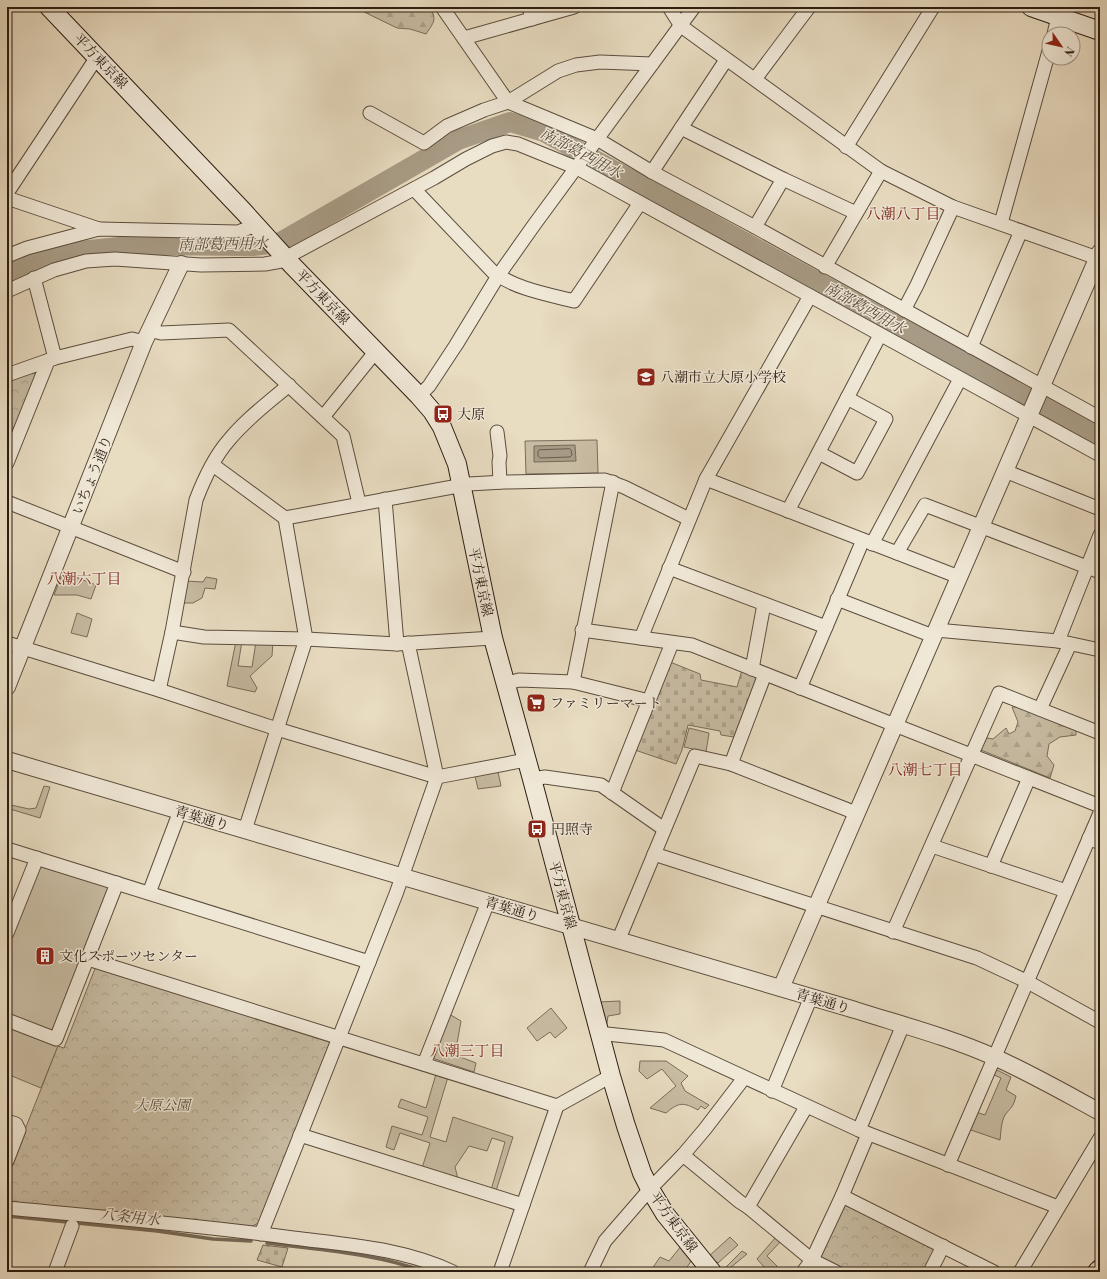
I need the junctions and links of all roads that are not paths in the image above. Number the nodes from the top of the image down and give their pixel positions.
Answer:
1 (49, 7) edge
2 (442, 7) edge
3 (574, 7) edge
4 (670, 7) edge
5 (694, 7) edge
6 (809, 7) edge
7 (933, 7) edge
8 (1031, 7) edge
9 (531, 13) edge
10 (1058, 16) junction
11 (681, 26) junction
12 (1056, 26) edge
13 (1100, 31) edge
14 (464, 38) junction
15 (97, 57) junction
16 (726, 60) junction
17 (652, 64) junction
18 (1045, 66) edge
19 (755, 79) junction
20 (508, 102) junction
21 (370, 113) dead end
22 (681, 128) junction
23 (595, 141) junction
24 (846, 147) junction
25 (578, 166) junction
26 (881, 171) junction
27 (652, 172) junction
28 (783, 179) junction
29 (414, 188) junction
30 (7, 193) edge
31 (7, 198) edge
32 (640, 203) junction
33 (953, 206) junction
34 (856, 213) junction
35 (1001, 223) junction
36 (755, 227) junction
37 (99, 229) junction
38 (260, 230) junction
39 (1020, 231) junction
40 (7, 256) edge
41 (1099, 256) edge
42 (285, 257) junction
43 (181, 264) junction
44 (825, 267) junction
45 (498, 276) junction
46 (34, 278) junction
47 (7, 291) edge
48 (810, 296) junction
49 (904, 310) junction
50 (880, 335) junction
51 (146, 336) junction
52 (971, 347) junction
53 (376, 351) junction
54 (51, 360) junction
55 (7, 375) edge
56 (960, 379) junction
57 (289, 385) junction
58 (1042, 386) junction
59 (419, 396) junction
60 (847, 398) junction
61 (1029, 416) junction
62 (323, 417) junction
63 (1100, 418) edge
64 (497, 432) dead end
65 (819, 453) junction
66 (1100, 455) edge
67 (7, 463) edge
68 (212, 464) junction
69 (1005, 471) junction
70 (706, 479) junction
71 (500, 482) junction
72 (613, 482) junction
73 (461, 485) junction
74 (385, 499) junction
75 (7, 502) edge
76 (360, 503) junction
77 (1100, 509) edge
78 (788, 511) junction
79 (285, 518) junction
80 (689, 519) junction
81 (71, 526) junction
82 (981, 527) junction
83 (1100, 535) edge
84 (868, 542) junction
85 (897, 553) junction
86 (669, 568) junction
87 (1094, 569) edge
88 (184, 572) junction
89 (959, 577) junction
90 (837, 599) junction
91 (764, 604) junction
92 (826, 627) junction
93 (582, 630) junction
94 (172, 632) junction
95 (935, 633) junction
96 (493, 638) junction
97 (640, 638) junction
98 (306, 639) junction
99 (7, 642) edge
100 (1064, 642) junction
101 (402, 643) junction
102 (672, 643) junction
103 (23, 648) junction
104 (1100, 650) edge
105 (752, 669) junction
106 (765, 674) junction
107 (573, 682) junction
108 (504, 684) junction
109 (7, 687) edge
110 (800, 688) junction
111 (159, 690) junction
112 (649, 701) junction
113 (1040, 709) junction
114 (895, 724) junction
115 (277, 729) junction
116 (1100, 733) edge
117 (972, 756) junction
118 (7, 760) edge
119 (526, 760) junction
120 (731, 764) junction
121 (436, 777) junction
122 (1029, 778) junction
123 (532, 779) junction
124 (612, 793) junction
125 (1100, 806) edge
126 (180, 811) junction
127 (856, 813) junction
128 (1100, 813) edge
129 (664, 829) junction
130 (245, 830) junction
131 (1095, 841) edge
132 (932, 846) junction
133 (7, 849) edge
134 (654, 854) junction
135 (37, 858) junction
136 (990, 866) junction
137 (402, 876) junction
138 (117, 884) junction
139 (1066, 891) junction
140 (149, 893) junction
141 (488, 902) junction
142 (817, 906) junction
143 (572, 927) junction
144 (893, 932) junction
145 (7, 933) edge
146 (618, 941) junction
147 (88, 958) junction
148 (369, 962) junction
149 (1026, 981) junction
150 (781, 988) junction
151 (811, 997) junction
152 (1098, 1017) edge
153 (7, 1020) edge
154 (903, 1025) junction
155 (601, 1035) junction
156 (340, 1038) junction
157 (994, 1057) junction
158 (424, 1064) junction
159 (611, 1076) junction
160 (744, 1078) junction
161 (772, 1091) junction
162 (557, 1106) junction
163 (806, 1107) junction
164 (1100, 1112) edge
165 (7, 1121) edge
166 (864, 1132) junction
167 (300, 1135) junction
168 (1100, 1138) edge
169 (683, 1155) junction
170 (7, 1161) edge
171 (948, 1165) junction
172 (650, 1189) junction
173 (842, 1196) junction
174 (524, 1205) junction
175 (748, 1207) junction
176 (1058, 1207) junction
177 (7, 1208) edge
178 (72, 1226) dead end
179 (261, 1234) junction
180 (943, 1246) junction
181 (812, 1260) junction
182 (55, 1272) edge
183 (453, 1272) edge
184 (500, 1272) edge
185 (590, 1272) edge
186 (712, 1272) edge
187 (803, 1272) edge
188 (836, 1272) edge
189 (930, 1272) edge
190 (994, 1272) edge
191 (1020, 1272) edge

1 - 15 main road, 平方東京線
2 - 14 street
3 - 9 street
4 - 11 street
5 - 11 street
6 - 19 street
7 - 24 street
8 - 10 main road
9 - 14 street
10 - 12 street
10 - 13 main road
11 - 16 street
11 - 17 street
14 - 20 street
15 - 30 street
15 - 38 main road, 平方東京線
16 - 19 street
16 - 22 street
17 - 20 street
17 - 23 street
18 - 35 street
19 - 24 street
20 - 21 street
20 - 23 street
22 - 27 street
22 - 28 street
23 - 25 street
23 - 27 street
24 - 26 street
25 - 29 street
25 - 32 street
25 - 45 street
26 - 33 street
26 - 34 street
27 - 36 street
28 - 34 street
28 - 36 street
29 - 42 street
29 - 45 street
31 - 37 street
32 - 45 street
32 - 48 street
33 - 35 street
33 - 49 street
34 - 44 street
35 - 39 street
36 - 44 street
37 - 38 street
37 - 40 street
38 - 42 main road, 平方東京線
39 - 41 street
39 - 52 street
41 - 58 street
42 - 43 street
42 - 53 main road, 平方東京線
43 - 46 street
43 - 51 street, いちょう通り
44 - 49 street
45 - 59 street
46 - 47 street
46 - 54 street
48 - 50 street
48 - 70 street
49 - 52 street
50 - 56 street
50 - 60 street
51 - 54 street
51 - 57 street
51 - 81 street, いちょう通り
52 - 58 street
53 - 59 main road, 平方東京線
53 - 62 street
54 - 55 street
54 - 67 street
56 - 61 street
56 - 84 street
57 - 62 street
57 - 68 street
58 - 61 street
58 - 63 street
59 - 73 main road, 平方東京線
60 - 65 street
60 - 65 street
61 - 66 street
61 - 69 street
62 - 76 street
64 - 71 street
65 - 78 street
68 - 79 street
68 - 88 street
69 - 77 street
69 - 82 street
70 - 78 street
70 - 80 street
71 - 72 street
71 - 73 street
72 - 80 street
72 - 93 street
73 - 74 street
73 - 96 main road, 平方東京線
74 - 76 street
74 - 101 street
75 - 81 street
76 - 79 street
78 - 84 street
79 - 98 street
80 - 86 street
81 - 88 street
81 - 103 street, いちょう通り
82 - 85 street
82 - 87 street
82 - 89 street
83 - 87 street
84 - 85 street
84 - 90 street
85 - 89 street
86 - 91 street
86 - 97 street
87 - 100 street
88 - 94 street
89 - 95 street
90 - 92 street
90 - 95 street
91 - 92 street
91 - 105 street
92 - 110 street
93 - 97 street
93 - 107 street
94 - 98 street
94 - 111 street
95 - 100 street
95 - 114 street
96 - 101 street
96 - 108 main road, 平方東京線
97 - 102 street
98 - 101 street
98 - 115 street
99 - 103 street
100 - 104 street
100 - 113 street
101 - 121 street
102 - 105 street
102 - 112 street
103 - 109 street, いちょう通り
103 - 111 street
105 - 106 street
106 - 110 street
106 - 120 street
107 - 108 street
107 - 112 street
108 - 119 main road, 平方東京線
110 - 114 street
111 - 115 street
112 - 124 street
113 - 116 street
113 - 117 street
114 - 117 street
114 - 127 street
115 - 121 street
115 - 130 street
117 - 122 street
117 - 132 street
118 - 126 street, 青葉通り
119 - 121 street
119 - 123 main road, 平方東京線
120 - 127 street
120 - 129 street
121 - 137 street
122 - 125 street
122 - 136 street
123 - 124 street
123 - 143 main road, 平方東京線
124 - 129 street
126 - 130 street, 青葉通り
126 - 140 street
127 - 142 street
128 - 131 street
129 - 134 street
130 - 137 street, 青葉通り
131 - 139 street
132 - 136 street
132 - 144 street
133 - 135 street
134 - 142 street
134 - 146 street
135 - 138 street
135 - 145 street
136 - 139 street
137 - 141 street, 青葉通り
137 - 148 street
138 - 140 street
138 - 147 street
139 - 149 street
140 - 148 street
141 - 143 street, 青葉通り
141 - 158 street
142 - 144 street
142 - 150 street
143 - 146 street, 青葉通り
143 - 155 main road, 平方東京線
144 - 149 street
146 - 150 street, 青葉通り
147 - 153 street
147 - 156 street
148 - 156 street
149 - 152 street
149 - 157 street
150 - 151 street, 青葉通り
151 - 154 street, 青葉通り
151 - 161 street
154 - 157 street, 青葉通り
154 - 166 street
155 - 159 main road, 平方東京線
155 - 160 street
156 - 158 street
156 - 167 street
157 - 164 street, 青葉通り
157 - 171 street
158 - 162 street
159 - 162 street
159 - 172 main road, 平方東京線
160 - 161 street
160 - 169 street
161 - 163 street
162 - 174 street
163 - 166 street
163 - 175 street
165 - 170 street
166 - 171 street
166 - 173 street
167 - 174 street
167 - 179 street
168 - 176 street
169 - 172 street
169 - 175 street
171 - 176 street
172 - 185 street
172 - 186 main road, 平方東京線
173 - 180 street
173 - 181 street
174 - 184 street
175 - 181 street
176 - 191 street
177 - 179 street
178 - 182 street
179 - 183 street
180 - 189 street
180 - 190 street
181 - 187 street
181 - 188 street

